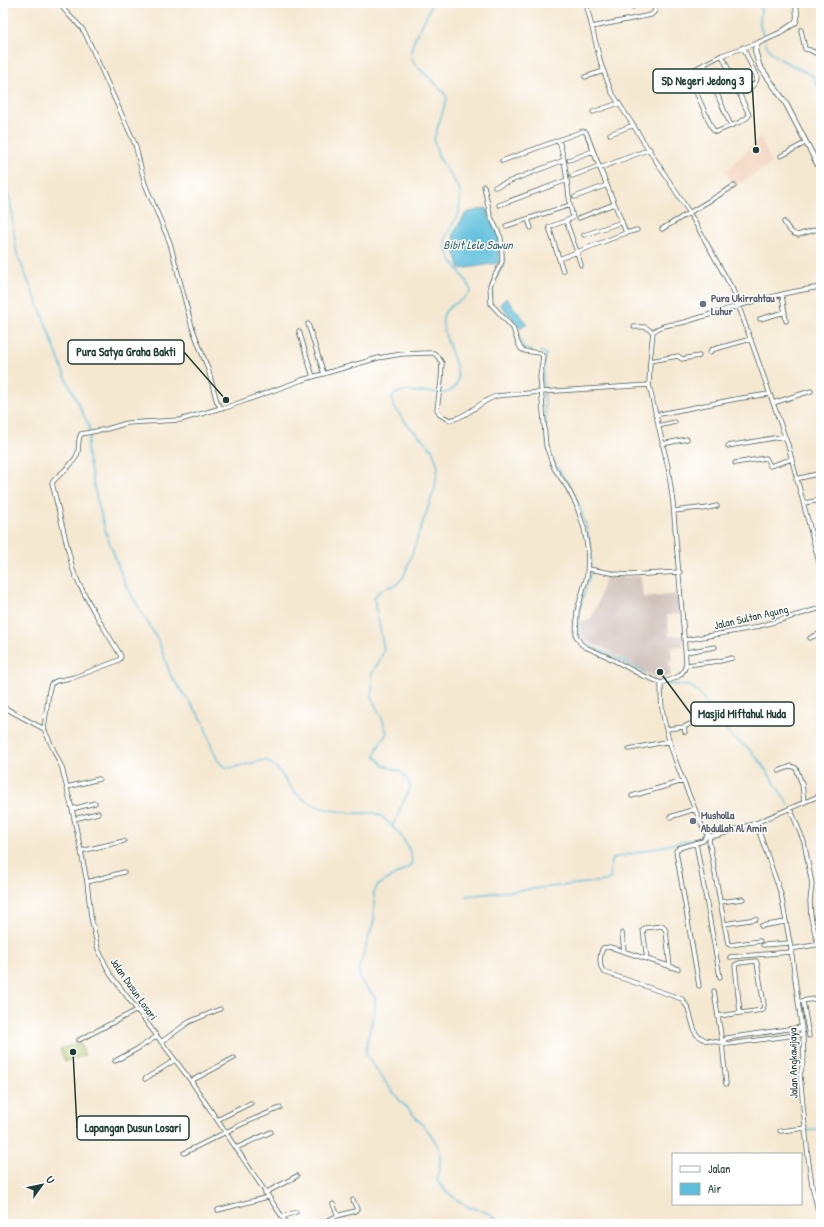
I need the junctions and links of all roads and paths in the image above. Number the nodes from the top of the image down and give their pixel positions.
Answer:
1 (60, 3) edge
2 (586, 3) edge
3 (654, 3) edge
4 (796, 3) edge
5 (592, 26) junction
6 (801, 30) dead end
7 (759, 42) junction
8 (744, 47) junction
9 (722, 55) junction
10 (821, 56) edge
11 (704, 64) junction
12 (604, 71) junction
13 (585, 77) dead end
14 (739, 94) junction
15 (619, 103) junction
16 (592, 112) dead end
17 (634, 125) junction
18 (731, 126) junction
19 (610, 134) dead end
20 (559, 140) junction
21 (805, 143) junction
22 (650, 149) junction
23 (593, 151) junction
24 (781, 156) dead end
25 (564, 160) junction
26 (569, 160) dead end
27 (502, 161) dead end
28 (599, 167) junction
29 (821, 172) edge
30 (572, 176) dead end
31 (567, 180) junction
32 (607, 185) junction
33 (484, 186) dead end
34 (734, 186) dead end
35 (495, 187) dead end
36 (575, 197) dead end
37 (614, 204) junction
38 (499, 205) dead end
39 (570, 205) junction
40 (690, 212) junction
41 (579, 218) dead end
42 (528, 219) junction
43 (566, 221) junction
44 (622, 222) junction
45 (784, 222) dead end
46 (506, 226) dead end
47 (532, 228) dead end
48 (821, 228) edge
49 (662, 229) dead end
50 (637, 230) dead end
51 (626, 233) junction
52 (584, 235) dead end
53 (577, 252) junction
54 (559, 259) junction
55 (581, 265) dead end
56 (563, 271) dead end
57 (821, 287) edge
58 (782, 295) junction
59 (739, 306) junction
60 (785, 312) junction
61 (760, 319) dead end
62 (786, 321) dead end
63 (308, 324) dead end
64 (634, 327) dead end
65 (299, 331) dead end
66 (653, 332) junction
67 (751, 339) junction
68 (710, 353) dead end
69 (699, 356) dead end
70 (650, 361) junction
71 (324, 374) junction
72 (313, 377) junction
73 (649, 386) junction
74 (811, 391) dead end
75 (543, 392) junction
76 (769, 394) junction
77 (773, 403) junction
78 (220, 408) junction
79 (655, 415) junction
80 (675, 422) dead end
81 (658, 426) junction
82 (785, 436) junction
83 (687, 439) dead end
84 (662, 444) junction
85 (728, 446) dead end
86 (792, 459) junction
87 (735, 463) dead end
88 (821, 473) edge
89 (796, 479) junction
90 (821, 500) edge
91 (804, 503) junction
92 (717, 506) dead end
93 (674, 511) junction
94 (814, 543) junction
95 (821, 552) edge
96 (588, 569) junction
97 (821, 570) edge
98 (680, 572) junction
99 (821, 608) edge
100 (821, 632) edge
101 (810, 638) dead end
102 (685, 640) junction
103 (714, 648) dead end
104 (686, 652) junction
105 (732, 658) dead end
106 (686, 665) junction
107 (661, 683) junction
108 (3, 708) edge
109 (690, 724) dead end
110 (684, 727) junction
111 (44, 729) junction
112 (667, 729) junction
113 (685, 732) dead end
114 (670, 741) junction
115 (630, 748) dead end
116 (779, 771) dead end
117 (99, 779) dead end
118 (683, 781) junction
119 (67, 787) junction
120 (821, 795) edge
121 (632, 796) dead end
122 (804, 802) junction
123 (95, 803) dead end
124 (790, 808) junction
125 (72, 809) junction
126 (695, 809) junction
127 (98, 813) dead end
128 (670, 817) dead end
129 (74, 819) junction
130 (756, 823) junction
131 (709, 835) junction
132 (124, 841) dead end
133 (696, 843) junction
134 (81, 851) junction
135 (124, 872) dead end
136 (87, 882) junction
137 (743, 899) dead end
138 (720, 902) junction
139 (756, 919) dead end
140 (785, 922) junction
141 (724, 924) junction
142 (761, 926) dead end
143 (622, 933) dead end
144 (760, 941) dead end
145 (789, 943) junction
146 (820, 944) edge
147 (763, 946) dead end
148 (791, 950) junction
149 (624, 951) junction
150 (730, 957) dead end
151 (648, 960) junction
152 (670, 967) junction
153 (678, 969) dead end
154 (720, 977) dead end
155 (698, 986) dead end
156 (714, 991) dead end
157 (821, 998) edge
158 (803, 1001) junction
159 (798, 1002) junction
160 (220, 1009) dead end
161 (137, 1010) junction
162 (740, 1013) junction
163 (718, 1016) junction
164 (802, 1027) junction
165 (784, 1030) junction
166 (803, 1034) junction
167 (157, 1036) junction
168 (784, 1036) junction
169 (809, 1036) dead end
170 (79, 1040) dead end
171 (161, 1042) junction
172 (722, 1042) junction
173 (234, 1058) dead end
174 (175, 1060) junction
175 (115, 1061) dead end
176 (145, 1079) dead end
177 (191, 1081) junction
178 (726, 1084) dead end
179 (251, 1103) dead end
180 (280, 1108) dead end
181 (217, 1120) junction
182 (806, 1128) junction
183 (780, 1131) dead end
184 (225, 1132) junction
185 (271, 1132) dead end
186 (236, 1148) junction
187 (184, 1153) dead end
188 (297, 1176) dead end
189 (265, 1193) junction
190 (268, 1198) junction
191 (353, 1200) dead end
192 (333, 1204) dead end
193 (218, 1210) dead end
194 (296, 1212) dead end
195 (338, 1216) junction
196 (282, 1217) junction
197 (287, 1224) edge
198 (320, 1224) edge
199 (821, 1224) edge

1 - 78 street
2 - 5 street
3 - 5 street
4 - 7 street
5 - 12 street
6 - 10 street
7 - 8 street
7 - 21 street
8 - 9 street
8 - 14 street
9 - 11 street
9 - 14 street
11 - 18 street
11 - 18 street
12 - 13 street
12 - 15 street
14 - 18 street
15 - 16 street
15 - 17 street
17 - 19 street
17 - 22 street
20 - 23 street
20 - 25 street
20 - 27 street
21 - 24 street
21 - 29 street
22 - 28 street
22 - 40 street
23 - 26 street
23 - 28 street
25 - 31 street
25 - 35 street
28 - 30 street
28 - 32 street
31 - 38 street
31 - 39 street
32 - 36 street
32 - 37 street
33 - 75 street
34 - 40 street
37 - 41 street
37 - 44 street
39 - 42 street
39 - 43 street
40 - 49 street
40 - 59 street
42 - 46 street
42 - 47 street
43 - 53 street
43 - 54 street
44 - 51 street
44 - 52 street
45 - 48 street
50 - 51 street
51 - 53 street
53 - 54 street
53 - 55 street
54 - 56 street
57 - 58 street
58 - 59 street
58 - 60 street
59 - 66 street
59 - 67 street
60 - 61 street
60 - 62 street
63 - 71 street
64 - 66 street
65 - 72 street
66 - 70 street
67 - 68 street
67 - 76 street
69 - 70 street
70 - 73 street
71 - 72 street
71 - 75 street
72 - 78 street
73 - 75 street
73 - 79 street
74 - 77 street
75 - 96 street
76 - 77 street
76 - 79 street
77 - 82 street
78 - 111 street
79 - 81 street
80 - 81 street
81 - 84 street
82 - 85 street
82 - 86 street
83 - 84 street
84 - 93 street
86 - 87 street
86 - 89 street
88 - 89 street
89 - 91 street
90 - 91 street
91 - 94 street
92 - 93 street
93 - 98 street
94 - 95 street
94 - 97 street
96 - 98 street
96 - 107 street
98 - 102 street
99 - 102 street, Jalan Sultan Agung
100 - 101 street
102 - 104 street
103 - 104 street
104 - 106 street
105 - 106 street
106 - 107 street
107 - 112 street
108 - 111 street
109 - 110 street
110 - 112 street
110 - 113 street
111 - 119 street, Jalan Dusun Losari
112 - 114 street
114 - 115 street
114 - 118 street
116 - 122 street
117 - 119 street
118 - 121 street
118 - 126 street
119 - 125 street, Jalan Dusun Losari
120 - 122 street
122 - 124 street
123 - 125 street
124 - 130 street
124 - 146 street
125 - 129 street, Jalan Dusun Losari
126 - 128 street
126 - 131 street
127 - 129 street
129 - 134 street, Jalan Dusun Losari
130 - 131 street
130 - 140 street, Jalan Angkawijaya
131 - 133 street
131 - 138 street
132 - 134 street
133 - 154 street
133 - 155 street
134 - 136 street, Jalan Dusun Losari
135 - 136 street
136 - 161 street, Jalan Dusun Losari
137 - 138 street
138 - 141 street
139 - 141 street
140 - 142 street
140 - 145 street, Jalan Angkawijaya
141 - 144 street
143 - 149 street
145 - 147 street
145 - 148 street, Jalan Angkawijaya
146 - 148 street
148 - 150 street
148 - 159 street, Jalan Angkawijaya
149 - 151 street
149 - 172 street
151 - 152 street
151 - 152 street
152 - 153 street
156 - 163 street
157 - 158 street
158 - 159 street
158 - 169 street
159 - 164 street, Jalan Angkawijaya
160 - 171 street
161 - 167 street, Jalan Dusun Losari
161 - 170 street
162 - 162 street
162 - 163 street
163 - 172 street
164 - 165 street
164 - 166 street, Jalan Angkawijaya
165 - 168 street
165 - 172 street
166 - 168 street
166 - 182 street, Jalan Angkawijaya
167 - 171 street, Jalan Dusun Losari
167 - 175 street
168 - 172 street
171 - 174 street, Jalan Dusun Losari
172 - 178 street
173 - 177 street
174 - 176 street
174 - 177 street, Jalan Dusun Losari
177 - 181 street, Jalan Dusun Losari
179 - 181 street
180 - 184 street
181 - 184 street, Jalan Dusun Losari
182 - 183 street
182 - 199 street, Jalan Angkawijaya
184 - 186 street, Jalan Dusun Losari
184 - 187 street
185 - 186 street
186 - 189 street, Jalan Dusun Losari
188 - 189 street
189 - 190 street, Jalan Dusun Losari
190 - 193 street
190 - 196 street, Jalan Dusun Losari
191 - 195 street
192 - 195 street
194 - 196 street
195 - 198 street
196 - 197 street, Jalan Dusun Losari

